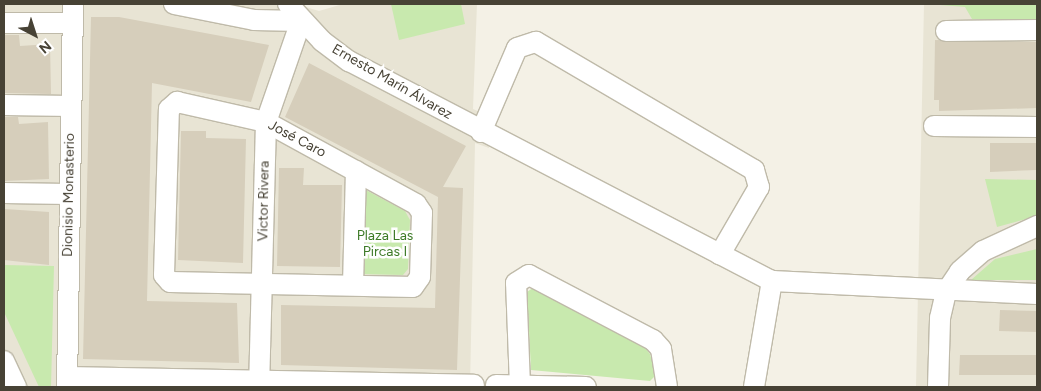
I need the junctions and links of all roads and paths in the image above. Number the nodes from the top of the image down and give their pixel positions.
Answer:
1 (174, 4) edge
2 (288, 4) edge
3 (73, 13) edge
4 (301, 21) junction
5 (4, 22) edge
6 (1037, 30) edge
7 (946, 31) dead end
8 (4, 105) edge
9 (71, 106) junction
10 (266, 122) junction
11 (934, 126) dead end
12 (1037, 126) edge
13 (481, 132) junction
14 (356, 172) junction
15 (4, 193) edge
16 (68, 194) junction
17 (1037, 226) edge
18 (720, 254) junction
19 (772, 280) junction
20 (262, 285) junction
21 (353, 285) junction
22 (946, 292) junction
23 (1037, 294) edge
24 (4, 361) edge
25 (67, 382) edge
26 (259, 384) edge
27 (474, 385) dead end
28 (496, 385) dead end
29 (520, 386) junction
30 (16, 387) edge
31 (586, 387) edge
32 (667, 387) edge
33 (754, 387) edge
34 (938, 387) edge

1 - 4 street
2 - 4 street, Ernesto Marín Álvarez
3 - 5 street
3 - 9 street, Dionisio Monasterio
4 - 10 street, Victor Rivera
4 - 13 street, Ernesto Marín Álvarez
6 - 7 street
8 - 9 street
9 - 16 street, Dionisio Monasterio
10 - 14 street, José Caro
10 - 20 street, Victor Rivera
10 - 20 street, José Caro
11 - 12 street
13 - 18 street, Ernesto Marín Álvarez
13 - 18 street
14 - 21 street
14 - 21 street, José Caro
15 - 16 street
16 - 25 street, Dionisio Monasterio
17 - 22 street
18 - 19 street, Ernesto Marín Álvarez
19 - 22 street
19 - 33 street
20 - 21 street, José Caro
20 - 26 street, Victor Rivera
22 - 23 street
22 - 34 street
24 - 30 street
25 - 26 street
26 - 27 street
28 - 29 street
29 - 31 street
29 - 32 street

